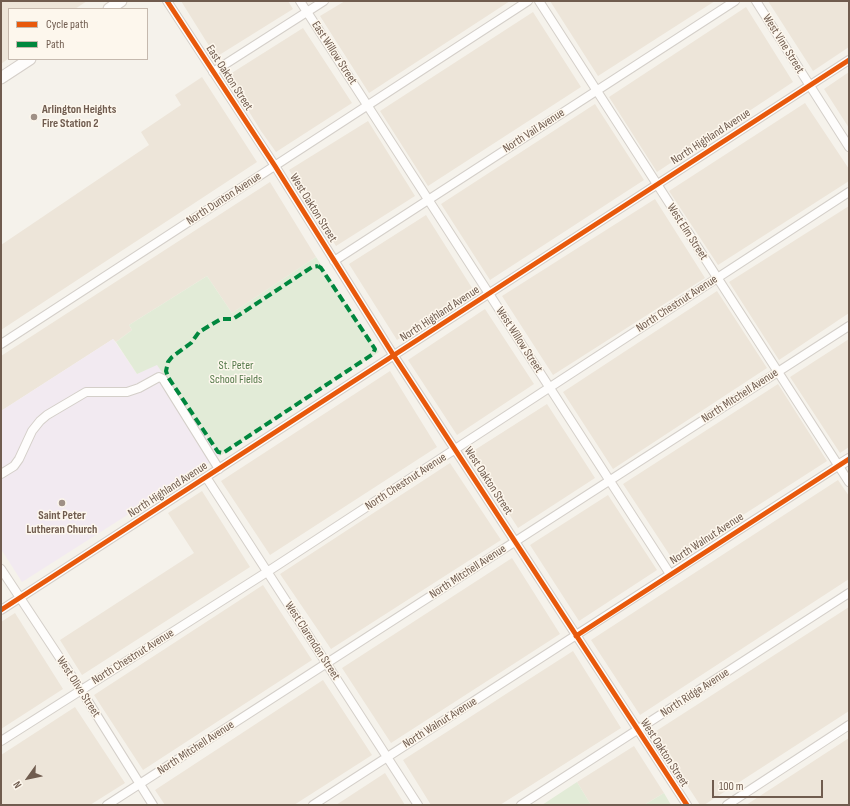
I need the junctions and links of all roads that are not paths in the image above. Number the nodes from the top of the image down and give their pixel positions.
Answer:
1 (121, 1) edge
2 (167, 1) edge
3 (300, 1) edge
4 (324, 1) edge
5 (528, 1) edge
6 (539, 1) edge
7 (734, 1) edge
8 (756, 1) edge
9 (110, 8) edge
10 (307, 12) junction
11 (28, 60) edge
12 (849, 60) edge
13 (213, 72) junction
14 (1, 78) edge
15 (809, 86) junction
16 (596, 90) junction
17 (367, 106) junction
18 (849, 147) edge
19 (275, 166) junction
20 (657, 185) junction
21 (849, 192) edge
22 (428, 200) junction
23 (334, 261) junction
24 (717, 278) junction
25 (489, 293) junction
26 (849, 326) edge
27 (1, 344) edge
28 (394, 356) junction
29 (778, 372) junction
30 (550, 387) junction
31 (455, 450) junction
32 (849, 459) edge
33 (838, 466) junction
34 (219, 468) junction
35 (1, 474) edge
36 (206, 477) junction
37 (611, 480) junction
38 (849, 482) edge
39 (515, 541) junction
40 (1, 569) edge
41 (267, 572) junction
42 (670, 574) junction
43 (849, 593) edge
44 (20, 598) junction
45 (1, 610) edge
46 (576, 636) junction
47 (326, 664) junction
48 (81, 690) junction
49 (849, 725) edge
50 (638, 730) junction
51 (1, 741) edge
52 (387, 756) junction
53 (139, 784) junction
54 (107, 805) edge
55 (153, 805) edge
56 (313, 805) edge
57 (418, 805) edge
58 (521, 805) edge
59 (687, 805) edge
60 (727, 805) edge

1 - 9 main road
2 - 13 street, East Oakton Street
3 - 10 street, East Willow Street
4 - 10 street
5 - 17 street, North Dunton Avenue
6 - 16 street, West Elm Street
7 - 16 street, North Vail Avenue
8 - 15 street, West Vine Street
10 - 13 street
10 - 17 street, East Willow Street
11 - 14 main road
12 - 15 street, North Highland Avenue
13 - 19 street, East Oakton Street
15 - 18 street, West Vine Street
15 - 20 street, North Highland Avenue
16 - 20 street, West Elm Street
16 - 22 street, North Vail Avenue
17 - 19 street, North Dunton Avenue
17 - 22 street, West Willow Street
19 - 23 street, West Oakton Street
19 - 27 street, North Dunton Avenue
20 - 24 street, West Elm Street
20 - 25 street, North Highland Avenue
21 - 24 street, North Chestnut Avenue
22 - 23 street, North Vail Avenue
22 - 25 street, West Willow Street
23 - 28 street, West Oakton Street
24 - 29 street, West Elm Street
24 - 30 street, North Chestnut Avenue
25 - 28 street, North Highland Avenue
25 - 30 street, West Willow Street
26 - 29 street, North Mitchell Avenue
28 - 31 street, West Oakton Street
28 - 34 street, North Highland Avenue
29 - 33 street, West Elm Street
29 - 37 street, North Mitchell Avenue
30 - 31 street, North Chestnut Avenue
30 - 37 street, West Willow Street
31 - 39 street, West Oakton Street
31 - 41 street, North Chestnut Avenue
32 - 33 street, North Walnut Avenue
33 - 38 street, West Elm Street
33 - 42 street, North Walnut Avenue
34 - 35 street
34 - 36 street, North Highland Avenue
36 - 41 street, West Clarendon Street
36 - 44 street, North Highland Avenue
37 - 39 street, North Mitchell Avenue
37 - 42 street, West Willow Street
39 - 46 street, West Oakton Street
39 - 47 street, North Mitchell Avenue
40 - 44 street, West Olive Street
41 - 47 street, West Clarendon Street
41 - 48 street, North Chestnut Avenue
42 - 46 street, North Walnut Avenue
43 - 50 street, North Ridge Avenue
44 - 45 street, North Highland Avenue
44 - 48 street, West Olive Street
46 - 50 street, West Oakton Street
46 - 52 street, North Walnut Avenue
47 - 52 street, West Clarendon Street
47 - 53 street, North Mitchell Avenue
48 - 51 street, North Chestnut Avenue
48 - 53 street, West Olive Street
49 - 60 street
50 - 58 street, North Ridge Avenue
50 - 59 street, West Oakton Street
52 - 56 street, North Walnut Avenue
52 - 57 street, West Clarendon Street
53 - 54 street, North Mitchell Avenue
53 - 55 street, West Olive Street

